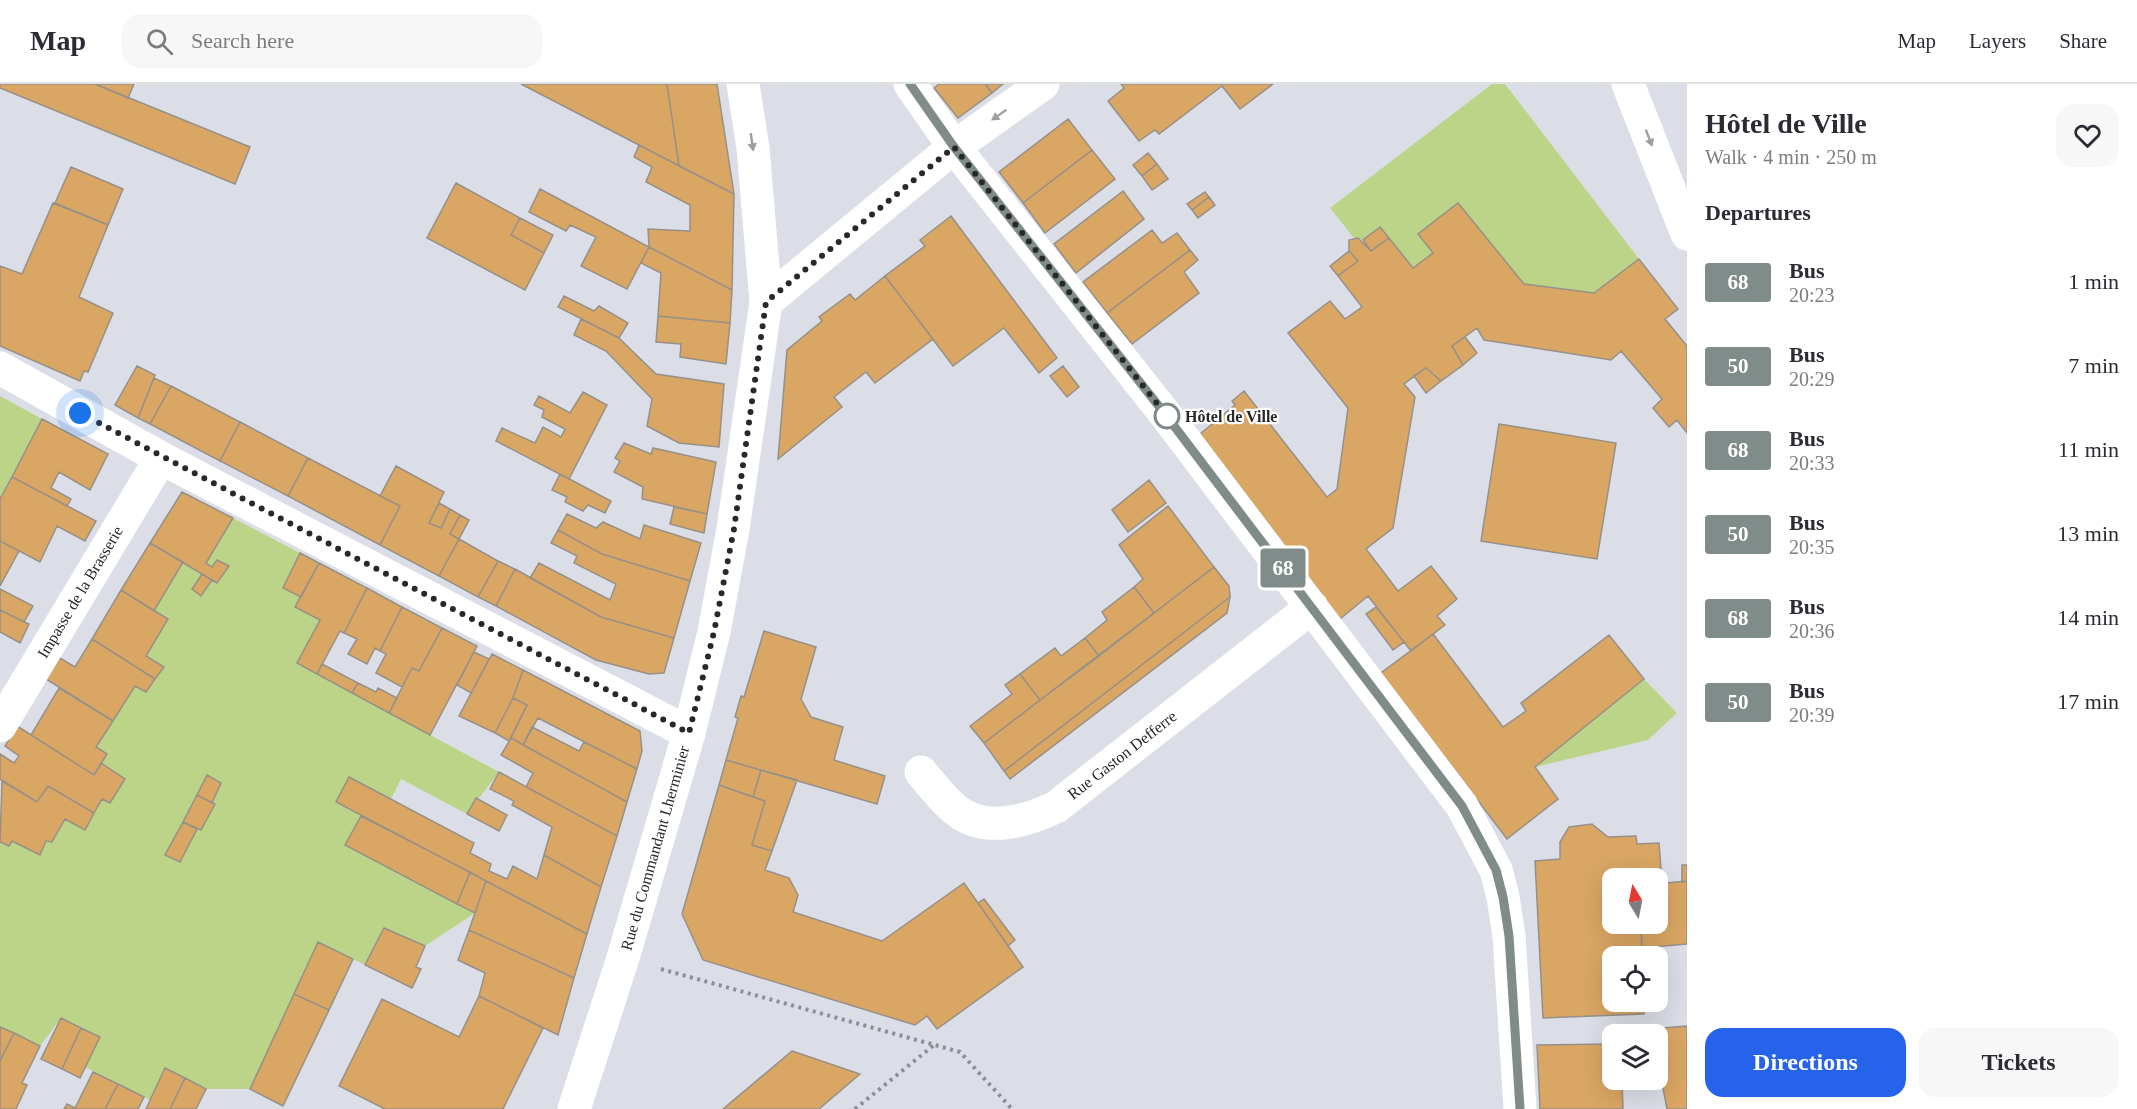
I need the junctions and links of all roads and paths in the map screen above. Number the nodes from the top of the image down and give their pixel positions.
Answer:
1 (743, 84) edge
2 (910, 84) edge
3 (1043, 84) edge
4 (1628, 84) edge
5 (954, 147) junction
6 (1687, 234) edge
7 (766, 302) junction
8 (0, 368) edge
9 (161, 458) junction
10 (1312, 607) junction
11 (0, 726) edge
12 (689, 733) junction
13 (921, 772) dead end
14 (623, 958) junction
15 (934, 1045) junction
16 (574, 1109) edge
17 (855, 1109) edge
18 (1012, 1109) edge
19 (1520, 1109) edge

1 -> 7 street, Rue du Commandant Lherminier
2 - 5 street
3 -> 5 street
4 -> 6 street
5 - 7 street
5 - 10 street
7 - 12 street, Rue du Commandant Lherminier
8 - 9 street
9 - 11 street, Impasse de la Brasserie
9 - 12 street
10 - 13 street, Rue Gaston Defferre
10 - 19 street
12 - 14 street, Rue du Commandant Lherminier
14 - 15 path
14 - 16 street, Rue du Commandant Lherminier
15 - 17 path
15 - 18 path

